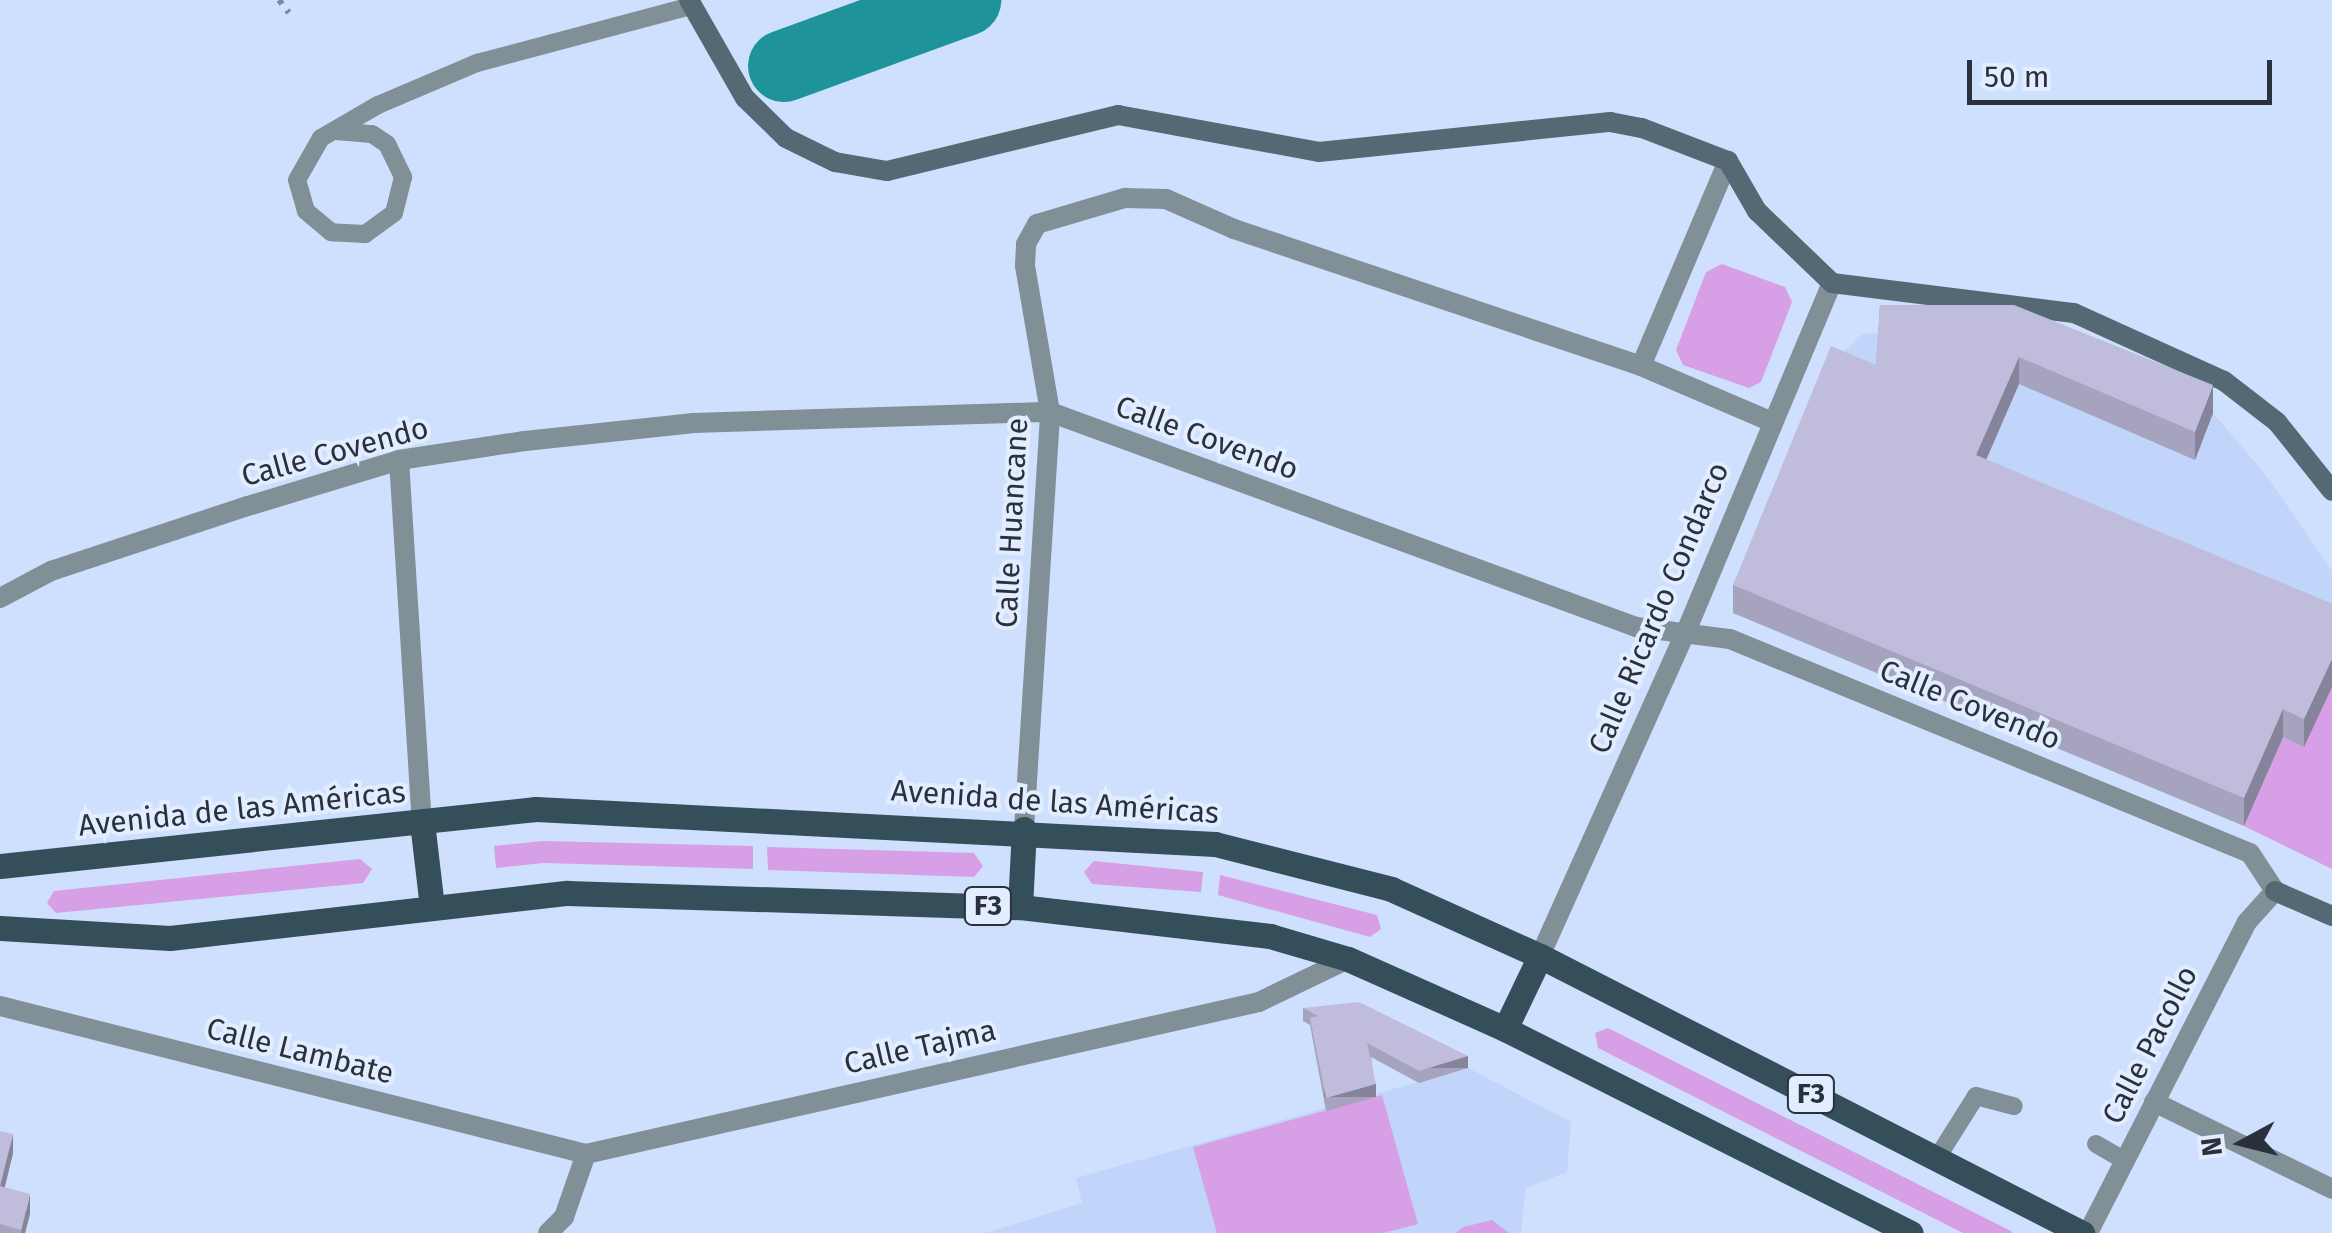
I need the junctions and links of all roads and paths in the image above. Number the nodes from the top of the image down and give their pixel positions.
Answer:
1 (279, 0) edge
2 (690, 3) edge
3 (289, 13) dead end
4 (336, 131) junction
5 (1728, 162) junction
6 (1832, 284) junction
7 (1641, 366) junction
8 (1050, 412) junction
9 (1770, 421) junction
10 (400, 460) junction
11 (2332, 491) edge
12 (0, 598) edge
13 (1686, 634) junction
14 (422, 822) junction
15 (1024, 829) junction
16 (0, 866) edge
17 (2275, 891) junction
18 (432, 906) junction
19 (1020, 907) junction
20 (2332, 916) edge
21 (0, 928) edge
22 (1540, 956) junction
23 (1348, 959) junction
24 (0, 1006) edge
25 (1505, 1029) junction
26 (2154, 1102) junction
27 (2014, 1106) dead end
28 (2096, 1144) dead end
29 (586, 1154) junction
30 (1937, 1158) junction
31 (2124, 1160) junction
32 (2332, 1189) edge
33 (548, 1233) edge
34 (1911, 1233) edge
35 (2085, 1233) edge

1 - 3 path
2 - 4 lane
2 - 5 main road
4 - 4 lane
5 - 6 main road
5 - 7 street
6 - 9 street, Calle Ricardo Condarco
6 - 11 main road
7 - 8 street, Calle Huancane
7 - 9 street
8 - 10 street, Calle Covendo
8 - 13 street, Calle Covendo
8 - 15 street, Calle Huancane
9 - 13 street, Calle Ricardo Condarco
10 - 12 street, Calle Covendo
10 - 14 street
13 - 17 street, Calle Covendo
13 - 22 street, Calle Ricardo Condarco
14 - 15 main road, Avenida de las Américas / F3
14 - 16 main road, Avenida de las Américas / F3
14 - 18 main road
15 - 19 main road
15 - 22 main road, Avenida de las Américas / F3
17 - 20 main road
17 - 26 street, Calle Pacollo
18 - 19 main road, F3
18 - 21 main road, F3
19 - 23 main road, F3
22 - 25 main road
22 - 30 main road, Avenida de las Américas / F3
23 - 25 main road, F3
23 - 29 street, Calle Tajma
24 - 29 street, Calle Lambate
25 - 34 main road, F3
26 - 31 street, Calle Pacollo
26 - 32 street
27 - 30 lane
28 - 31 lane
29 - 33 street
30 - 35 main road, Avenida de las Américas / F3
31 - 35 street, Calle Pacollo

